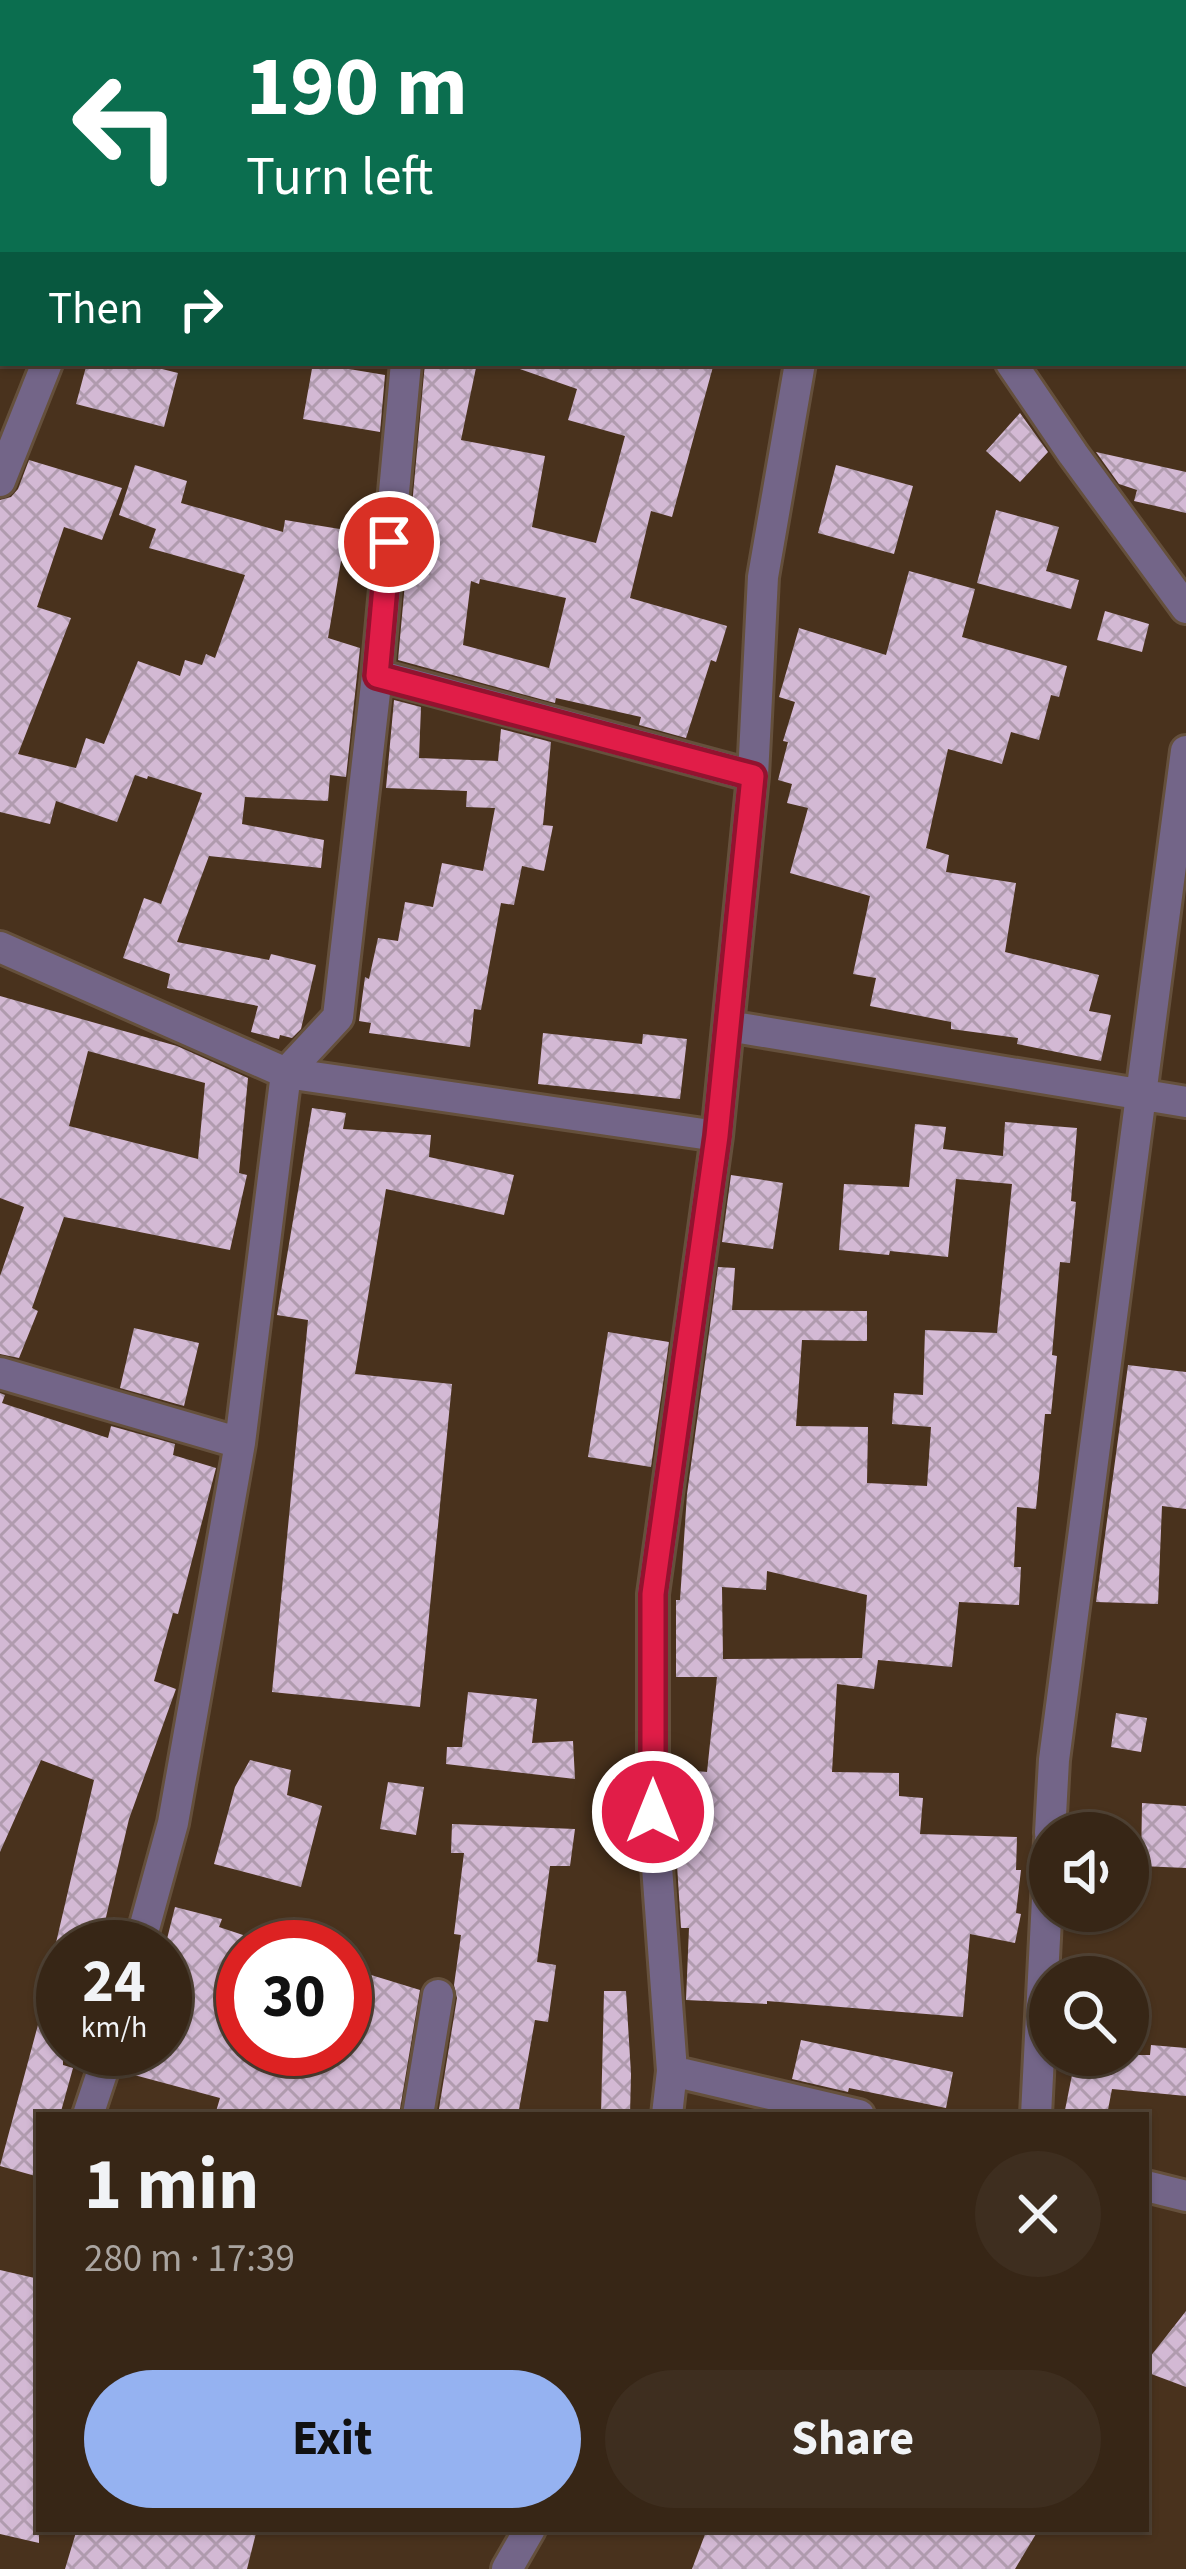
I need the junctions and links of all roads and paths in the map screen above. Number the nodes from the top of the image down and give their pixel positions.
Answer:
1 (46, 366) edge
2 (406, 366) edge
3 (799, 366) edge
4 (1013, 366) edge
5 (0, 481) edge
6 (1186, 608) edge
7 (377, 676) junction
8 (1186, 751) edge
9 (753, 776) junction
10 (0, 946) edge
11 (728, 1026) junction
12 (286, 1073) junction
13 (1139, 1093) junction
14 (1186, 1102) edge
15 (717, 1136) junction
16 (0, 1373) edge
17 (240, 1443) junction
18 (1052, 1812) edge
19 (146, 1920) edge
20 (1045, 1932) edge
21 (438, 1995) dead end
22 (672, 2071) junction
23 (101, 2076) edge
24 (89, 2112) edge
25 (418, 2112) edge
26 (667, 2112) edge
27 (846, 2112) edge
28 (1036, 2112) edge
29 (1149, 2187) edge
30 (1186, 2196) edge
31 (528, 2534) edge
32 (507, 2569) edge
33 (542, 2569) edge

1 - 5 street
2 - 7 street
3 - 9 street
4 - 6 street
7 - 9 street
7 - 12 street
8 - 13 street
9 - 11 street
10 - 12 street
11 - 13 street
11 - 15 street
12 - 15 street
12 - 17 street
13 - 14 street
13 - 18 street
15 - 22 street
16 - 17 street
17 - 19 street
20 - 28 street
21 - 25 street
22 - 26 street
22 - 27 street
23 - 24 street
29 - 30 street
31 - 32 street
31 - 33 street

